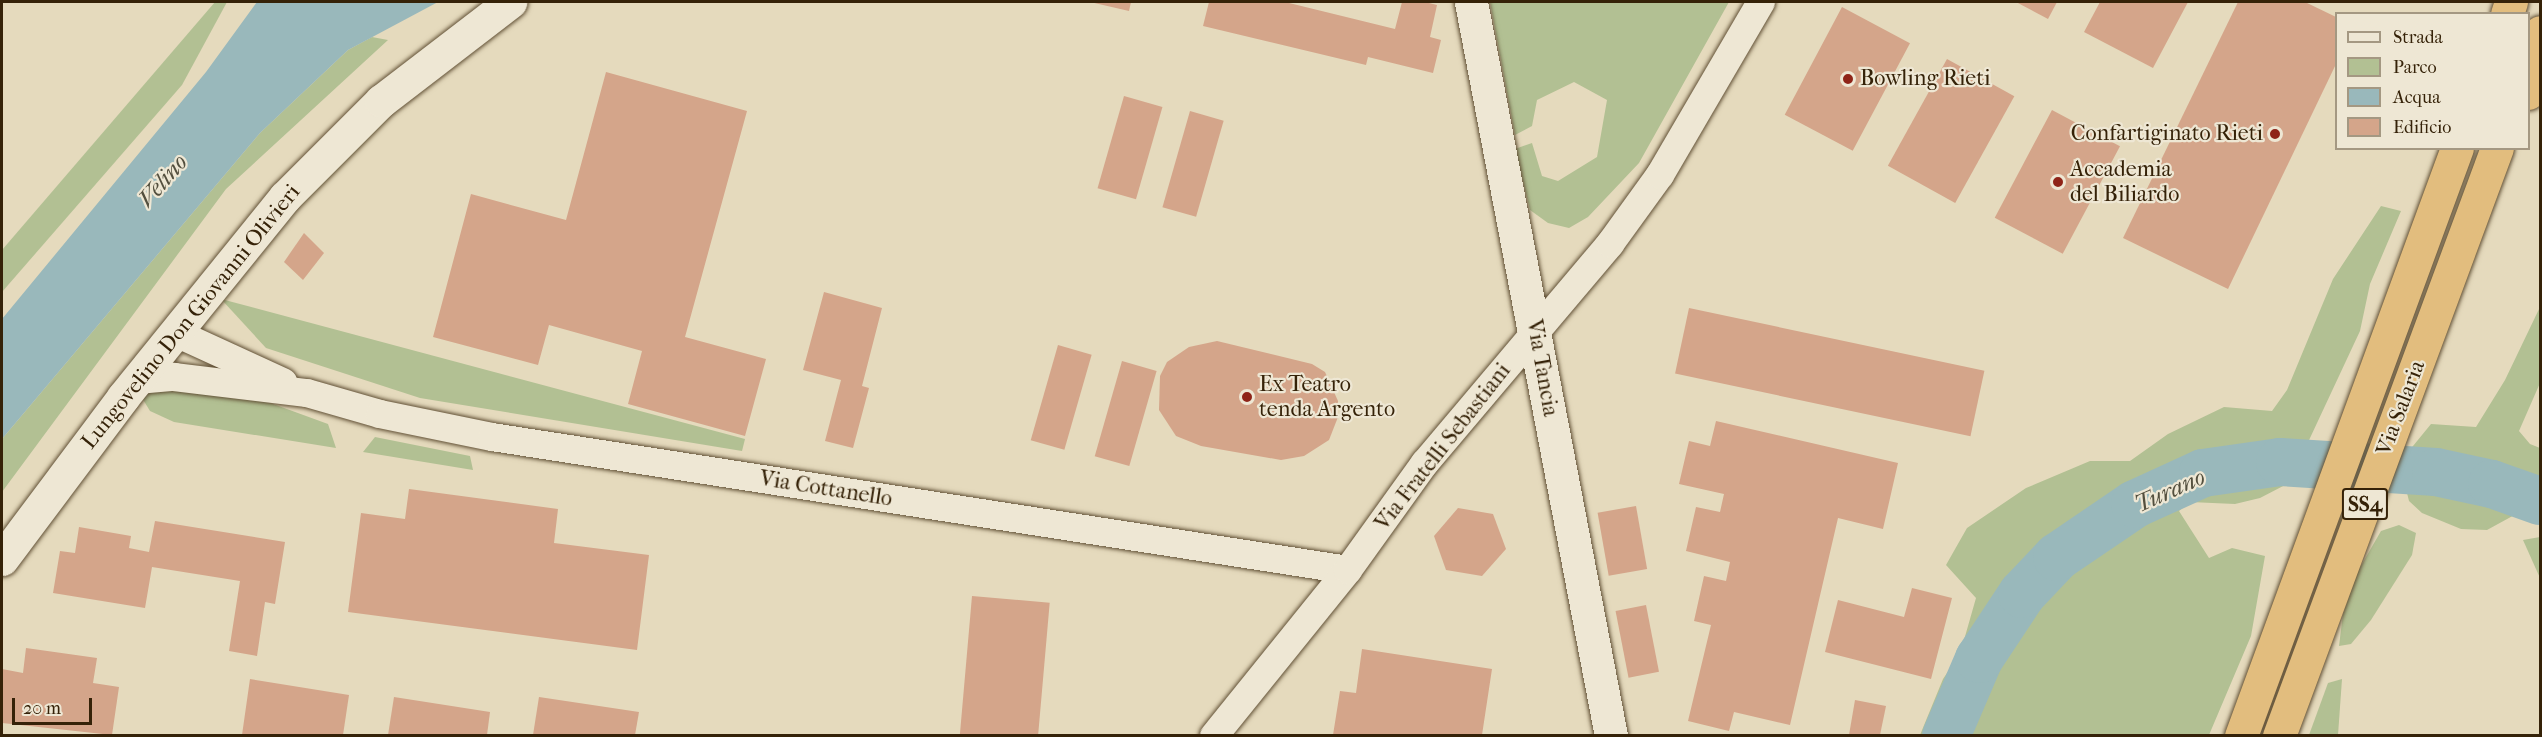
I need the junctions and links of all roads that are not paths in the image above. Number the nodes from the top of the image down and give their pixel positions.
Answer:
1 (510, 2) edge
2 (1471, 2) edge
3 (1761, 2) edge
4 (2541, 32) edge
5 (2530, 62) edge
6 (2541, 70) edge
7 (2530, 91) edge
8 (2456, 150) edge
9 (2496, 154) edge
10 (1536, 332) junction
11 (176, 333) junction
12 (136, 380) junction
13 (307, 393) junction
14 (2, 559) edge
15 (1348, 570) junction
16 (1214, 735) edge
17 (1611, 735) edge
18 (2241, 735) edge
19 (2279, 735) edge

1 - 11 street, Lungovelino Don Giovanni Olivieri
2 - 10 street, Via Tancia
3 - 10 street, Via Fratelli Sebastiani
4 - 5 highway
6 - 7 highway
8 - 18 highway, Via Salaria / SS4
9 - 19 highway, Via Salaria / SS4
10 - 15 street, Via Fratelli Sebastiani
10 - 17 street, Via Tancia
11 - 12 street, Lungovelino Don Giovanni Olivieri
11 - 13 street, Via Cottanello
12 - 13 street, Via Cottanello
12 - 14 street, Lungovelino Don Giovanni Olivieri
13 - 15 street, Via Cottanello
15 - 16 street, Via Fratelli Sebastiani

